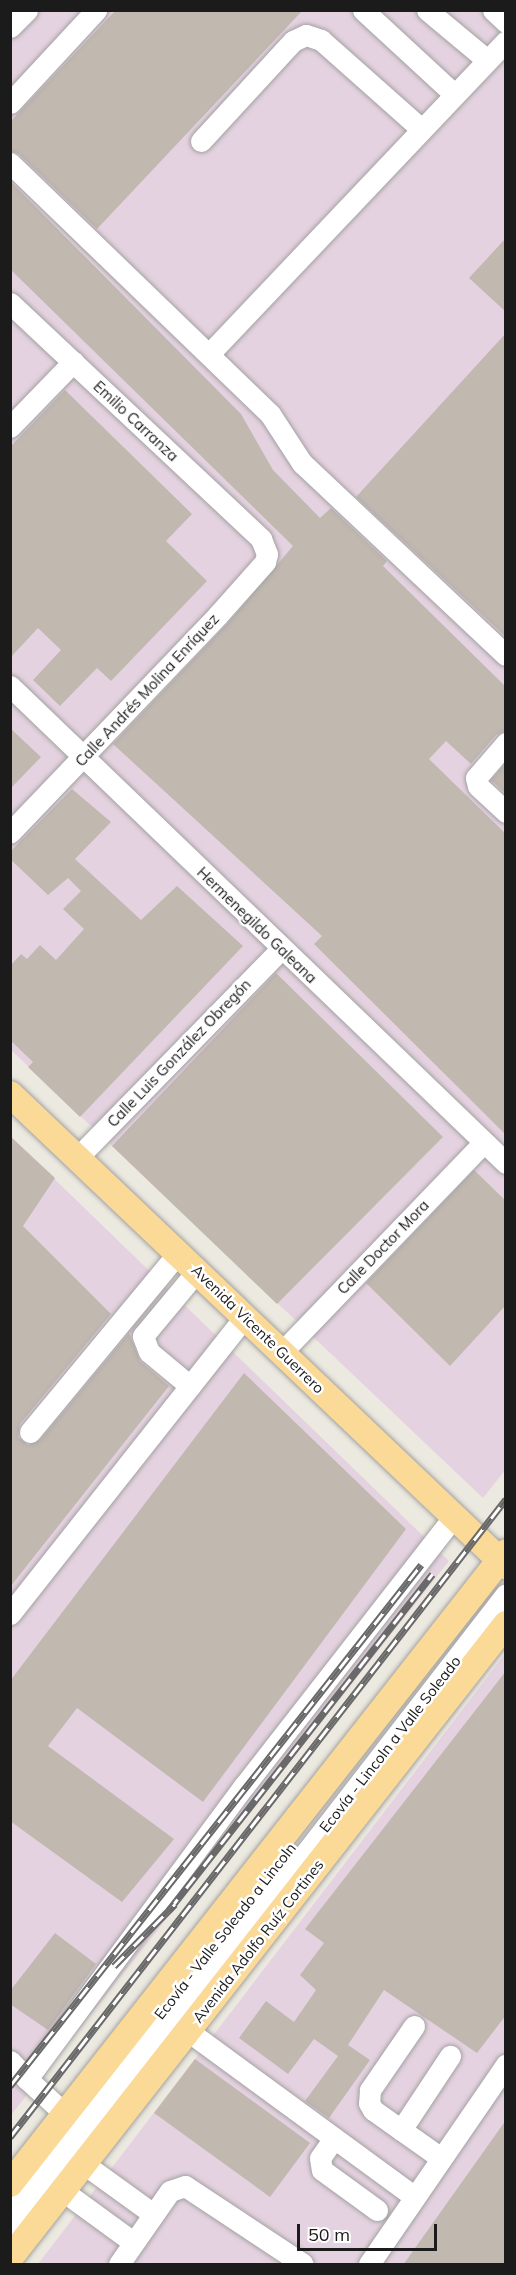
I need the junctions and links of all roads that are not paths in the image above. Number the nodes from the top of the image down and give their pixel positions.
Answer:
1 (27, 10) edge
2 (96, 10) edge
3 (363, 10) edge
4 (427, 10) edge
5 (493, 10) edge
6 (506, 22) edge
7 (10, 27) edge
8 (506, 41) edge
9 (487, 60) junction
10 (454, 94) junction
11 (10, 103) edge
12 (420, 128) junction
13 (201, 141) dead end
14 (10, 163) edge
15 (10, 303) edge
16 (209, 354) junction
17 (73, 362) junction
18 (10, 428) edge
19 (261, 539) joint
20 (506, 655) edge
21 (10, 686) edge
22 (506, 743) edge
23 (84, 756) junction
24 (506, 812) edge
25 (10, 833) edge
26 (281, 949) junction
27 (10, 1094) edge
28 (484, 1142) junction
29 (77, 1158) junction
30 (506, 1163) edge
31 (178, 1253) junction
32 (197, 1271) junction
33 (245, 1316) junction
34 (282, 1352) junction
35 (190, 1386) junction
36 (30, 1432) dead end
37 (453, 1516) junction
38 (504, 1562) edge
39 (506, 1594) edge
40 (10, 1614) edge
41 (506, 1624) edge
42 (414, 2025) dead end
43 (188, 2031) junction
44 (450, 2056) dead end
45 (10, 2061) edge
46 (506, 2065) edge
47 (27, 2079) junction
48 (65, 2114) junction
49 (401, 2130) junction
50 (334, 2138) junction
51 (441, 2158) junction
52 (84, 2164) junction
53 (10, 2184) edge
54 (63, 2191) junction
55 (415, 2197) junction
56 (10, 2205) edge
57 (377, 2210) dead end
58 (153, 2214) junction
59 (10, 2235) edge
60 (133, 2242) junction
61 (10, 2258) edge
62 (119, 2265) edge
63 (303, 2265) edge
64 (369, 2265) edge

1 - 7 street
2 - 11 street
3 - 10 street
4 - 9 street
5 - 6 street
8 - 9 street
9 - 10 street
10 - 12 street
12 - 13 street
12 - 16 street
14 - 16 street
15 - 17 street, Emilio Carranza
16 - 20 street
17 - 18 street
17 - 19 street, Emilio Carranza
19 - 23 street, Calle Andrés Molina Enríquez
21 - 23 street, Hermenegildo Galeana
22 - 24 street
23 - 25 street, Calle Andrés Molina Enríquez
23 - 26 street, Hermenegildo Galeana
26 - 28 street, Hermenegildo Galeana
26 - 29 street, Calle Luis González Obregón
27 - 29 main road, Avenida Vicente Guerrero
28 - 30 street, Hermenegildo Galeana
28 - 34 street, Calle Doctor Mora
29 - 31 main road, Avenida Vicente Guerrero
31 - 32 main road, Avenida Vicente Guerrero
31 - 36 street
32 - 33 main road, Avenida Vicente Guerrero
32 - 35 street
33 - 34 main road, Avenida Vicente Guerrero
33 - 35 street
34 - 37 main road, Avenida Vicente Guerrero
35 - 40 street
37 - 38 main road, Avenida Vicente Guerrero
37 - 47 street
38 - 48 main road
38 - 56 street, Ecovía - Valle Soleado a Lincoln
39 - 59 street, Ecovía - Lincoln a Valle Soleado
41 - 43 main road, Avenida Adolfo Ruíz Cortines
42 - 49 street
43 - 50 street
43 - 52 main road, Avenida Adolfo Ruíz Cortines
44 - 49 street
45 - 47 street
46 - 51 street
47 - 48 street
48 - 53 main road
49 - 51 street
50 - 55 street
50 - 57 street
51 - 55 street
52 - 54 main road, Avenida Adolfo Ruíz Cortines
52 - 58 street
54 - 60 street
54 - 61 main road, Avenida Adolfo Ruíz Cortines
55 - 64 street
58 - 60 street
58 - 63 street
60 - 62 street

